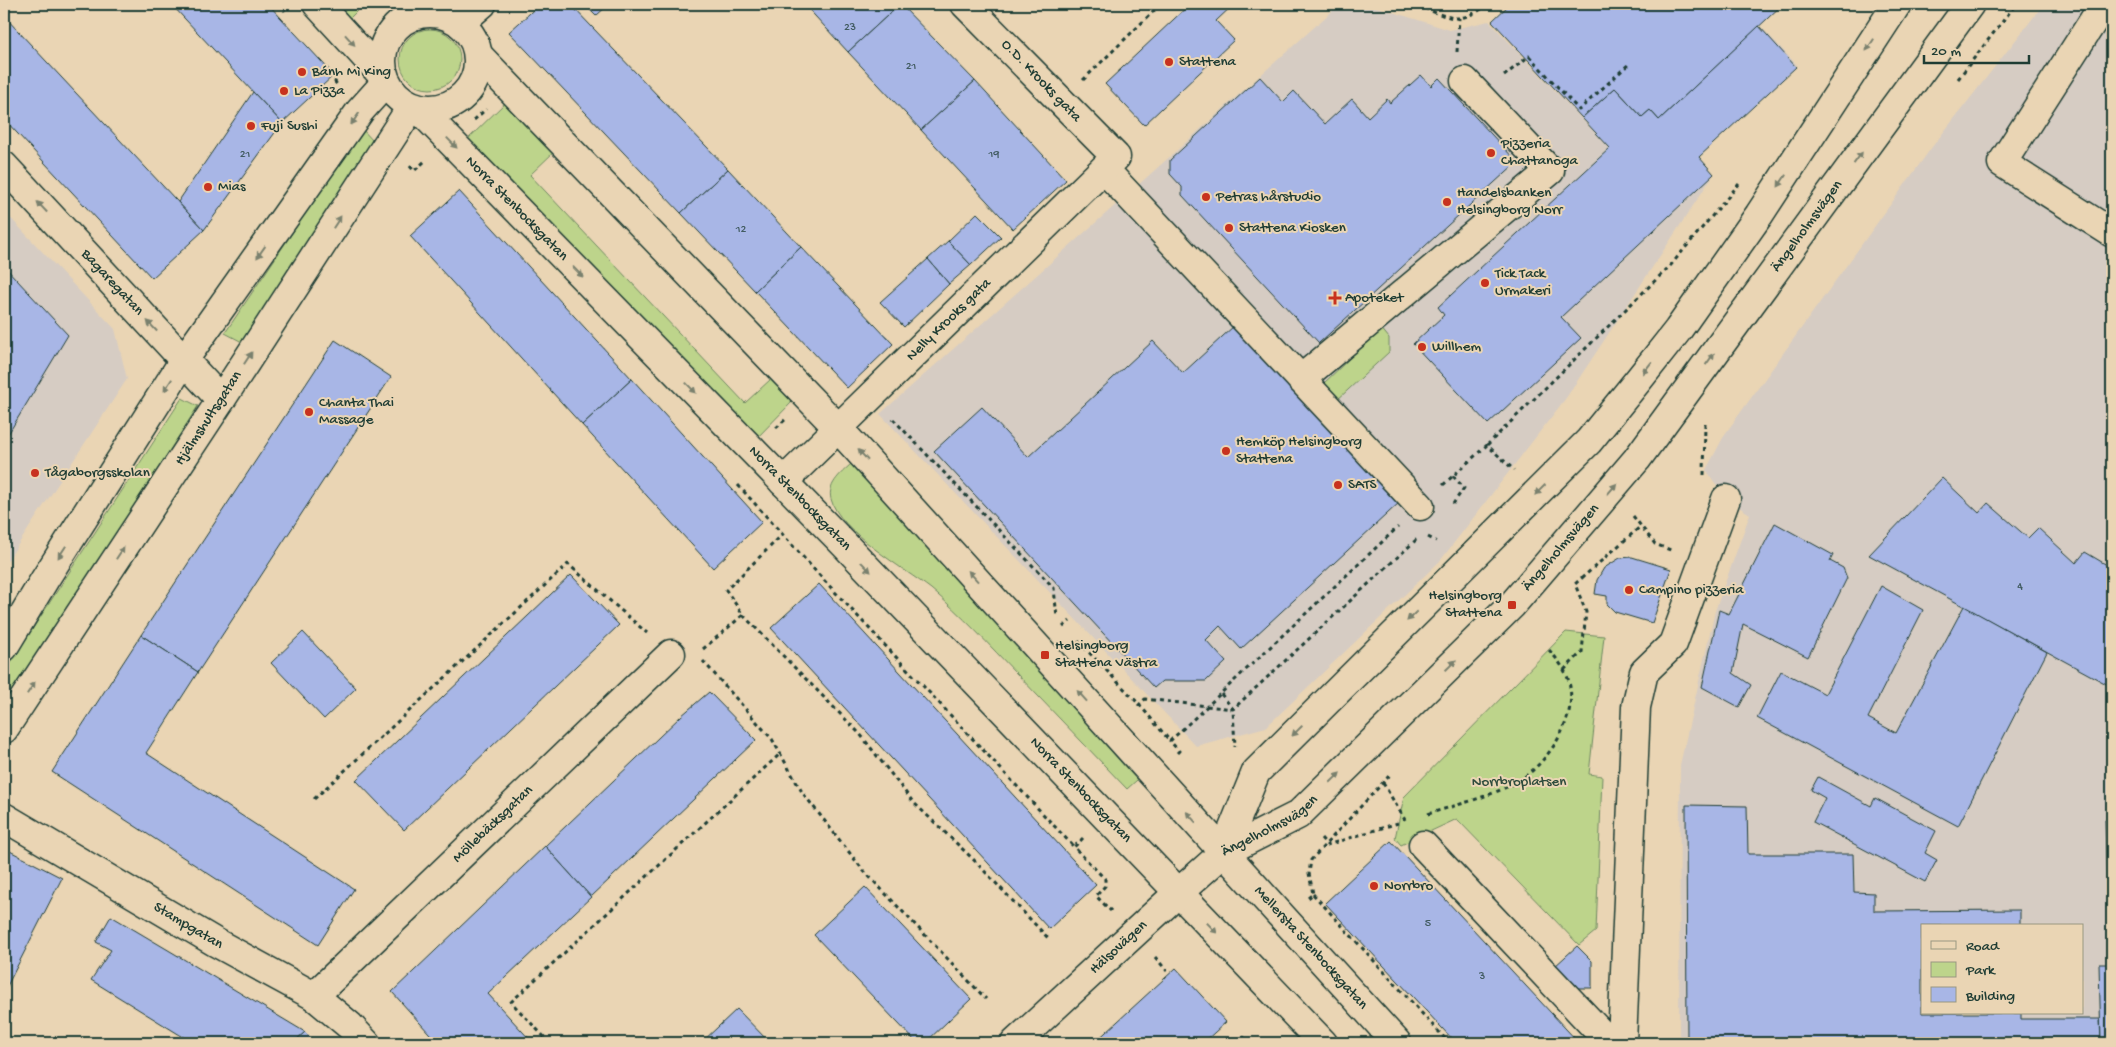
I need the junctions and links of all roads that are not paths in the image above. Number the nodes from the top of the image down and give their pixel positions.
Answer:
1 (317, 4) edge
2 (482, 4) edge
3 (965, 4) edge
4 (1897, 4) edge
5 (1970, 4) edge
6 (2104, 4) edge
7 (448, 14) edge
8 (478, 55) junction
9 (385, 79) junction
10 (1465, 81) road end
11 (415, 107) junction
12 (1110, 163) junction
13 (4, 166) edge
14 (2112, 233) edge
15 (184, 360) junction
16 (1302, 380) junction
17 (221, 400) junction
18 (837, 427) junction
19 (782, 482) junction
20 (1726, 500) dead end
21 (1420, 506) road end
22 (4, 647) edge
23 (671, 654) road end
24 (4, 729) edge
25 (4, 817) edge
26 (1423, 845) dead end
27 (1223, 853) junction
28 (1178, 893) junction
29 (314, 996) junction
30 (366, 1043) edge
31 (1015, 1043) edge
32 (1323, 1043) edge
33 (1396, 1043) edge
34 (1610, 1043) edge
35 (1622, 1043) edge

1 -> 9 street, Norra Stenbocksgatan
2 - 7 street
3 - 12 street, O.D. Krooks gata
4 -> 27 street, Ängelholmsvägen
27 -> 5 street, Ängelholmsvägen
6 - 14 street
7 - 8 street
7 - 9 street
8 - 11 street
8 - 18 street
9 - 11 street, Norra Stenbocksgatan
9 -> 15 street
10 - 16 street
17 -> 11 street, Hjälmshultsgatan
11 -> 19 street, Norra Stenbocksgatan
12 - 16 street, O.D. Krooks gata
12 - 18 street, Nelly Krooks gata
15 -> 13 street, Bagaregatan
15 - 17 street, Bagaregatan
15 -> 22 street
16 - 21 street, O.D. Krooks gata
24 -> 17 street, Hjälmshultsgatan
18 - 19 street, Nelly Krooks gata
27 -> 18 street
19 -> 28 street, Norra Stenbocksgatan
20 - 35 street
23 - 29 street, Möllebäcksgatan
25 - 29 street, Stampgatan
26 - 34 street
27 - 28 street, Hälsovägen
27 - 33 street, Mellersta Stenbocksgatan
28 - 31 street, Hälsovägen
28 -> 32 street
29 - 30 street, Stampgatan

